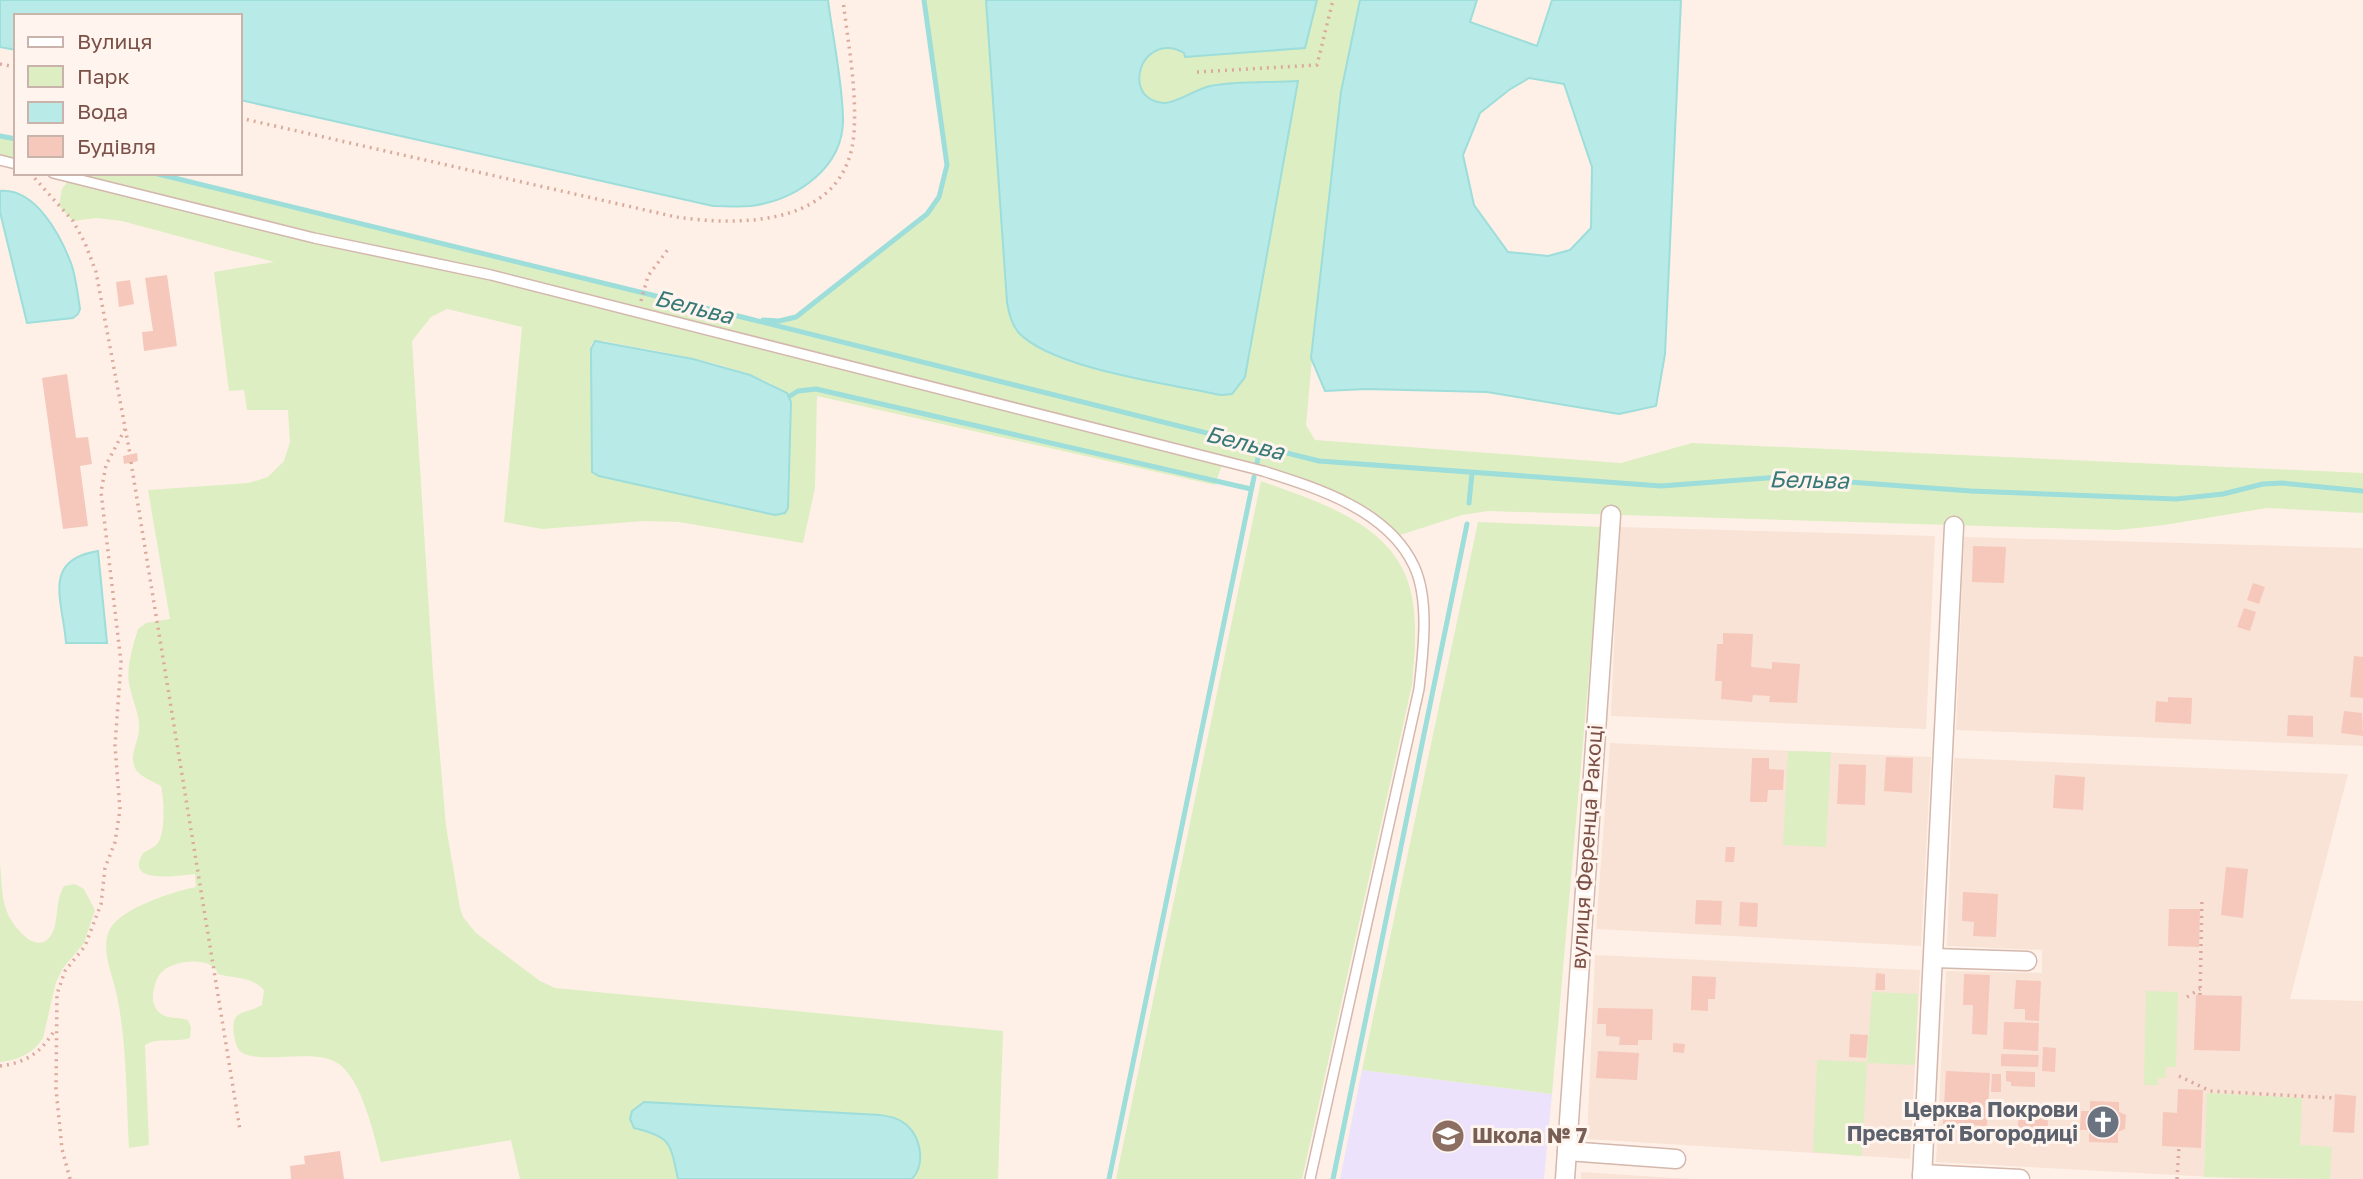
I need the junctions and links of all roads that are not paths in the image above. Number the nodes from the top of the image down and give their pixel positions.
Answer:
1 (61, 175) edge
2 (1611, 515) dead end
3 (1954, 526) dead end
4 (1934, 958) junction
5 (2027, 961) dead end
6 (1567, 1151) junction
7 (1676, 1158) dead end
8 (1922, 1176) edge
9 (1310, 1179) edge
10 (1565, 1179) edge
11 (2020, 1179) edge

1 - 9 lane
2 - 6 street, вулиця Ференца Ракоці
3 - 4 street
4 - 5 street
4 - 8 street
6 - 7 street
6 - 10 street, вулиця Ференца Ракоці
8 - 11 street

